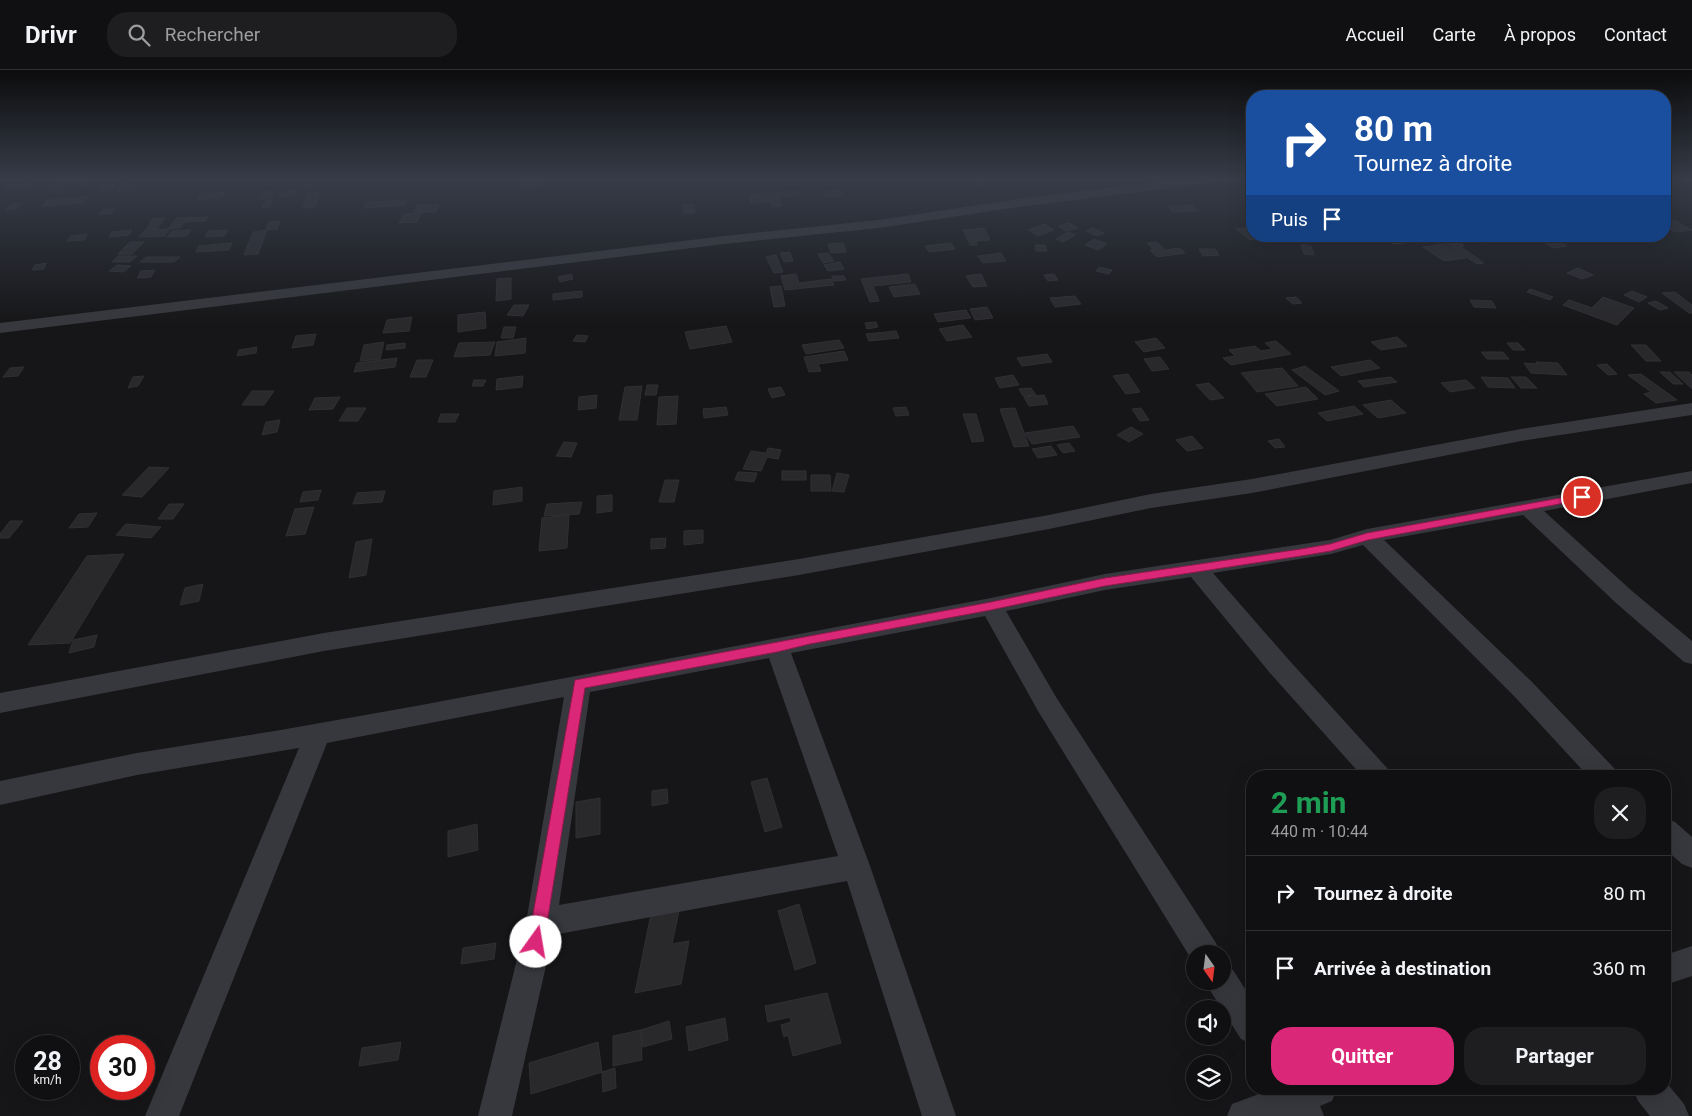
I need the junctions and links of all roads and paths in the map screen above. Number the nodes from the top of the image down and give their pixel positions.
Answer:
1 (852, 227) edge
2 (0, 328) edge
3 (1692, 409) edge
4 (1692, 477) edge
5 (1527, 507) junction
6 (1367, 536) junction
7 (1196, 568) junction
8 (991, 606) junction
9 (777, 647) junction
10 (1692, 655) edge
11 (579, 684) junction
12 (0, 703) edge
13 (318, 734) junction
14 (1373, 770) edge
15 (1599, 770) edge
16 (1, 794) edge
17 (1671, 836) edge
18 (1692, 855) edge
19 (856, 866) junction
20 (541, 923) junction
21 (1199, 945) edge
22 (1692, 961) edge
23 (1671, 968) edge
24 (1228, 990) edge
25 (1246, 1019) edge
26 (1655, 1095) edge
27 (1304, 1098) edge
28 (162, 1116) edge
29 (495, 1116) edge
30 (939, 1116) edge
31 (1244, 1116) edge
32 (1672, 1116) edge

1 - 2 street
3 - 12 street
4 - 5 street
5 - 6 street
5 - 10 street
6 - 7 street
6 - 15 street
7 - 8 street
7 - 14 street
8 - 9 street
8 - 21 street
9 - 11 street
9 - 19 street
11 - 13 street
11 - 20 street
13 - 16 street
13 - 28 street
17 - 18 street
19 - 20 street
19 - 30 street
20 - 29 street
22 - 23 street
24 - 25 street
26 - 32 street
27 - 31 street

